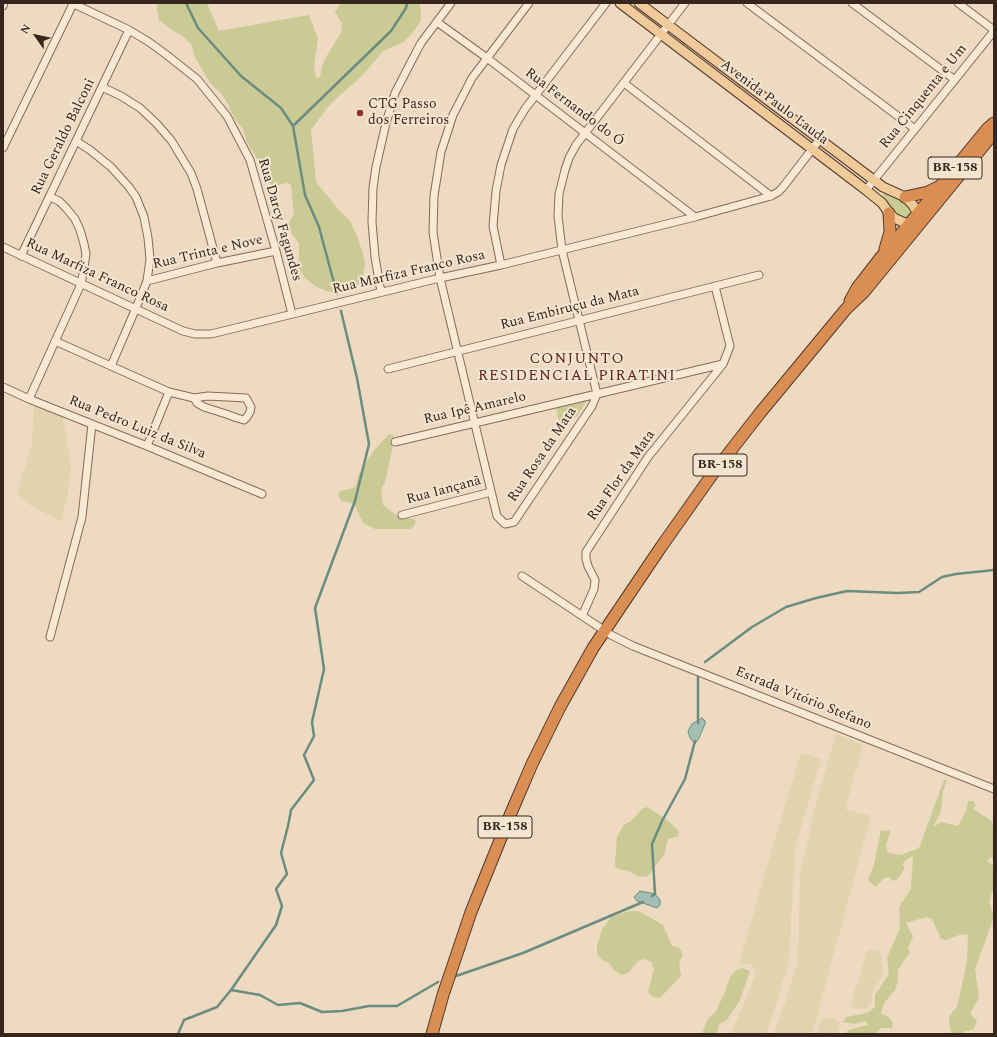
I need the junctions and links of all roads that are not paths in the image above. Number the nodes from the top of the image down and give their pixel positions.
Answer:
1 (72, 3) edge
2 (451, 3) edge
3 (529, 3) edge
4 (606, 3) edge
5 (620, 3) edge
6 (640, 3) edge
7 (685, 3) edge
8 (747, 3) edge
9 (852, 3) edge
10 (958, 3) edge
11 (437, 22) junction
12 (668, 25) junction
13 (130, 30) junction
14 (994, 30) edge
15 (661, 34) junction
16 (487, 58) junction
17 (955, 80) junction
18 (624, 84) junction
19 (102, 87) junction
20 (535, 95) junction
21 (994, 123) edge
22 (914, 129) junction
23 (586, 133) junction
24 (994, 133) edge
25 (820, 139) junction
26 (76, 141) junction
27 (3, 148) edge
28 (812, 149) junction
29 (874, 180) junction
30 (942, 185) junction
31 (866, 190) junction
32 (771, 196) junction
33 (50, 197) junction
34 (905, 197) junction
35 (889, 213) junction
36 (695, 217) junction
37 (916, 220) junction
38 (3, 247) edge
39 (562, 250) junction
40 (276, 251) junction
41 (21, 256) junction
42 (881, 257) junction
43 (217, 263) junction
44 (501, 265) junction
45 (759, 275) dead end
46 (440, 278) junction
47 (147, 281) junction
48 (81, 284) junction
49 (715, 286) junction
50 (381, 292) junction
51 (136, 308) junction
52 (846, 308) junction
53 (292, 314) junction
54 (579, 321) junction
55 (55, 341) junction
56 (458, 351) junction
57 (724, 364) junction
58 (111, 366) junction
59 (388, 369) dead end
60 (3, 387) edge
61 (169, 392) junction
62 (597, 394) junction
63 (194, 398) junction
64 (29, 399) junction
65 (475, 423) junction
66 (92, 424) junction
67 (395, 442) dead end
68 (147, 446) junction
69 (491, 492) junction
70 (262, 494) dead end
71 (402, 516) dead end
72 (522, 576) dead end
73 (582, 616) junction
74 (604, 630) junction
75 (50, 637) dead end
76 (994, 789) edge
77 (432, 1034) edge

1 - 13 street, Rua Darcy Fagundes
1 - 27 street
2 - 11 street
3 - 16 street
4 - 20 street
5 - 15 main road, Avenida Paulo Lauda
6 - 12 main road, Avenida Paulo Lauda
7 - 12 street
8 - 22 street
9 - 17 street
10 - 14 street
11 - 16 street, Rua Fernando do Ó
11 - 50 street
12 - 15 street
12 - 25 main road, Avenida Paulo Lauda
13 - 19 street, Rua Geraldo Balconi
13 - 40 street, Rua Darcy Fagundes
14 - 17 street, Rua Cinquenta e Um
15 - 18 street
15 - 28 main road, Avenida Paulo Lauda
16 - 20 street, Rua Fernando do Ó
16 - 46 street
17 - 22 street, Rua Cinquenta e Um
18 - 23 street
18 - 32 street
19 - 26 street, Rua Geraldo Balconi
19 - 43 street
20 - 23 street, Rua Fernando do Ó
20 - 44 street
21 - 30 highway, BR-158
22 - 29 street, Rua Cinquenta e Um
23 - 36 street, Rua Fernando do Ó
23 - 39 street
24 - 37 highway, BR-158
25 - 28 street, Rua Marfiza Franco Rosa
25 - 29 main road, Avenida Paulo Lauda
26 - 33 street, Rua Geraldo Balconi
26 - 47 street
28 - 31 main road, Avenida Paulo Lauda
28 - 32 street, Rua Marfiza Franco Rosa
29 - 31 street, Rua Cinquenta e Um
29 - 34 main road, Avenida Paulo Lauda
30 - 34 highway
30 - 37 highway, BR-158
31 - 35 main road, Avenida Paulo Lauda
32 - 36 street, Rua Marfiza Franco Rosa
33 - 41 street, Rua Geraldo Balconi
33 - 48 street
34 - 37 main road, Avenida Paulo Lauda
35 - 37 main road, Avenida Paulo Lauda
35 - 42 highway
36 - 39 street, Rua Marfiza Franco Rosa
37 - 42 highway, BR-158
37 - 52 highway, BR-158
38 - 41 street, Rua Marfiza Franco Rosa
39 - 44 street, Rua Marfiza Franco Rosa
39 - 54 street
40 - 43 street, Rua Trinta e Nove
40 - 53 street, Rua Darcy Fagundes
41 - 48 street, Rua Marfiza Franco Rosa
42 - 52 highway, BR-158
43 - 47 street, Rua Trinta e Nove
44 - 46 street, Rua Marfiza Franco Rosa
45 - 49 street, Rua Embiruçu da Mata
46 - 50 street, Rua Marfiza Franco Rosa
46 - 56 street
47 - 51 street
48 - 51 street, Rua Marfiza Franco Rosa
48 - 55 street
49 - 54 street, Rua Embiruçu da Mata
49 - 57 street
50 - 53 street, Rua Marfiza Franco Rosa
51 - 53 street, Rua Marfiza Franco Rosa
51 - 58 street
52 - 74 highway, BR-158
54 - 56 street, Rua Embiruçu da Mata
54 - 62 street
55 - 58 street
55 - 64 street
56 - 59 street, Rua Embiruçu da Mata
56 - 65 street
57 - 62 street, Rua Ipê Amarelo
57 - 73 street, Rua Flor da Mata
58 - 61 street
60 - 64 street, Rua Pedro Luiz da Silva
61 - 63 street
61 - 68 street
62 - 65 street, Rua Ipê Amarelo
62 - 69 street, Rua Rosa da Mata
63 - 63 street
64 - 66 street, Rua Pedro Luiz da Silva
65 - 67 street, Rua Ipê Amarelo
65 - 69 street
66 - 68 street, Rua Pedro Luiz da Silva
66 - 75 street
68 - 70 street, Rua Pedro Luiz da Silva
69 - 71 street, Rua Iançanã
72 - 73 street
73 - 74 street
74 - 76 street, Estrada Vitório Stefano
74 - 77 highway, BR-158

